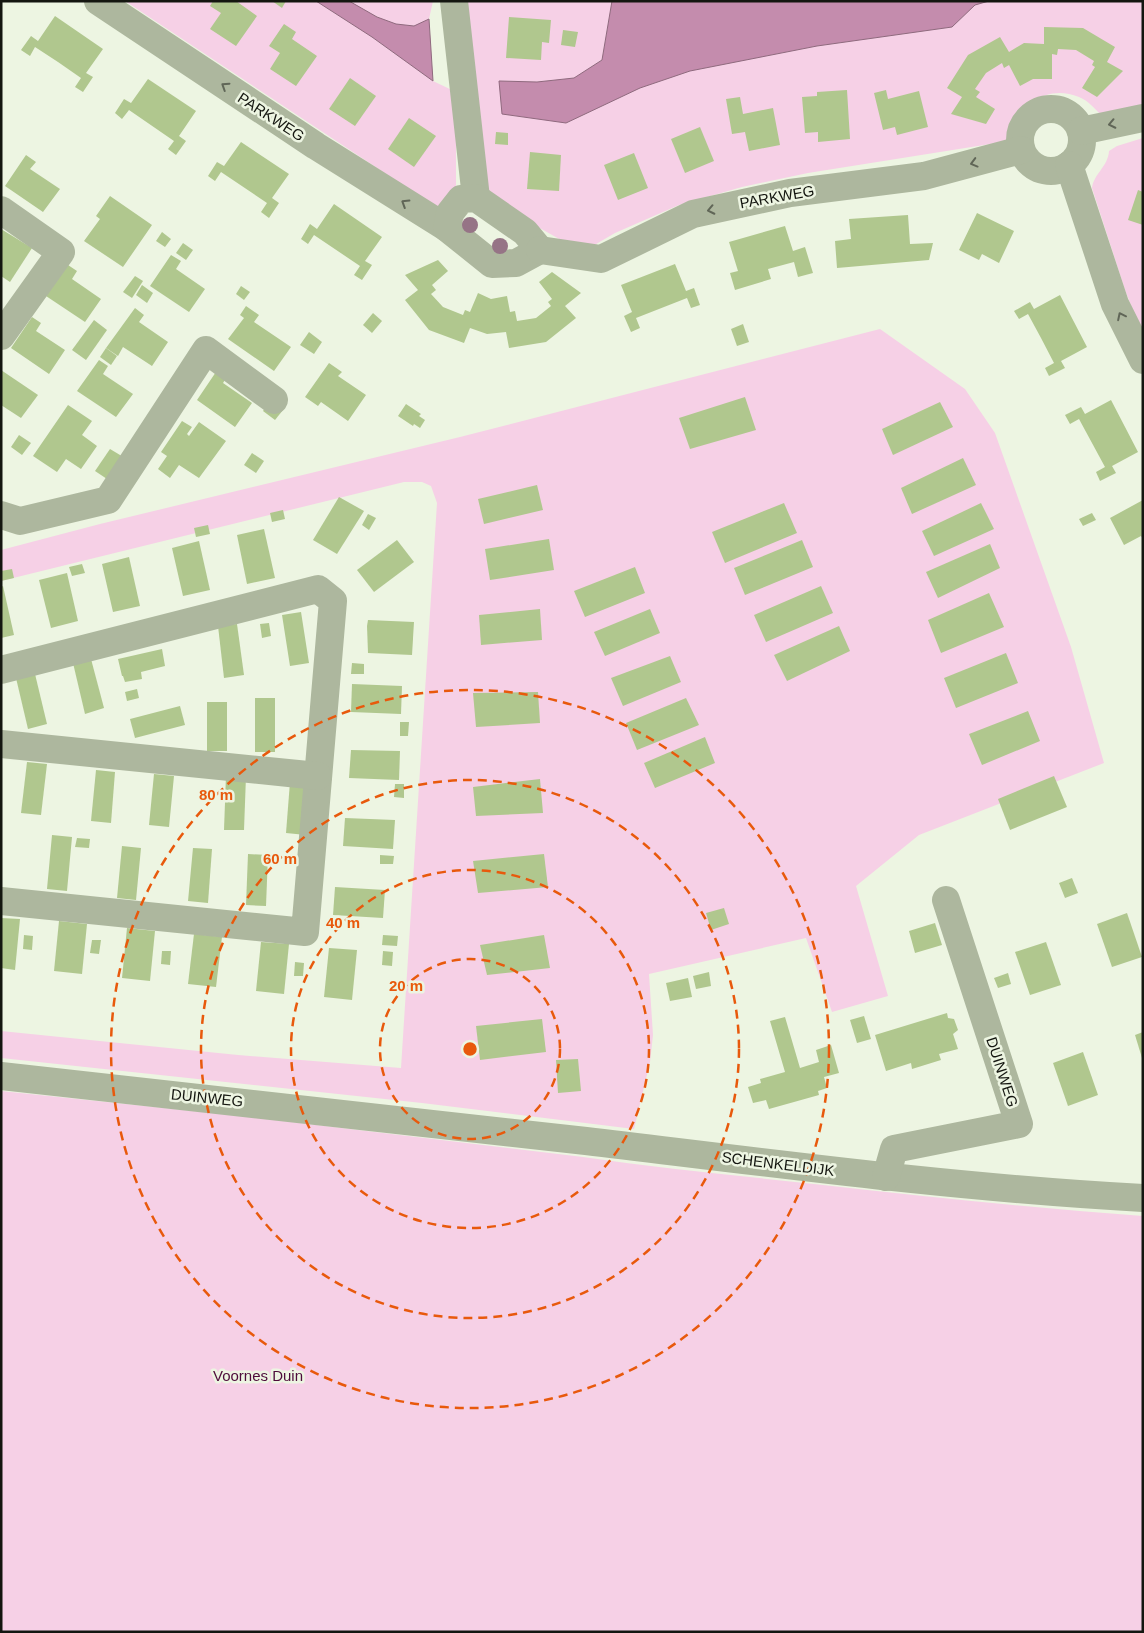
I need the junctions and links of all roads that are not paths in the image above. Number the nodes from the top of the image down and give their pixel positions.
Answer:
1 (98, 1) edge
2 (455, 3) edge
3 (1143, 118) edge
4 (1081, 131) junction
5 (1021, 150) junction
6 (1069, 164) junction
7 (476, 198) junction
8 (1, 210) edge
9 (447, 228) junction
10 (540, 250) junction
11 (1, 336) edge
12 (1143, 360) edge
13 (274, 400) dead end
14 (1, 515) edge
15 (1, 670) edge
16 (1, 744) edge
17 (318, 776) junction
18 (946, 900) dead end
19 (1, 901) edge
20 (1, 1076) edge
21 (414, 1121) joint
22 (886, 1177) junction
23 (1143, 1198) edge

9 -> 1 street, PARKWEG
2 - 7 street
3 -> 4 street
4 - 5 street
4 - 6 street
5 - 6 street
5 -> 10 street, PARKWEG
12 -> 6 street
7 - 9 street
7 - 10 street
8 - 11 street
9 - 10 street, PARKWEG
13 - 14 street
15 - 17 street
16 - 17 street
17 - 19 street
18 - 22 street, DUINWEG
20 - 21 street, DUINWEG
21 - 22 street, SCHENKELDIJK
22 - 23 street, SCHENKELDIJK

